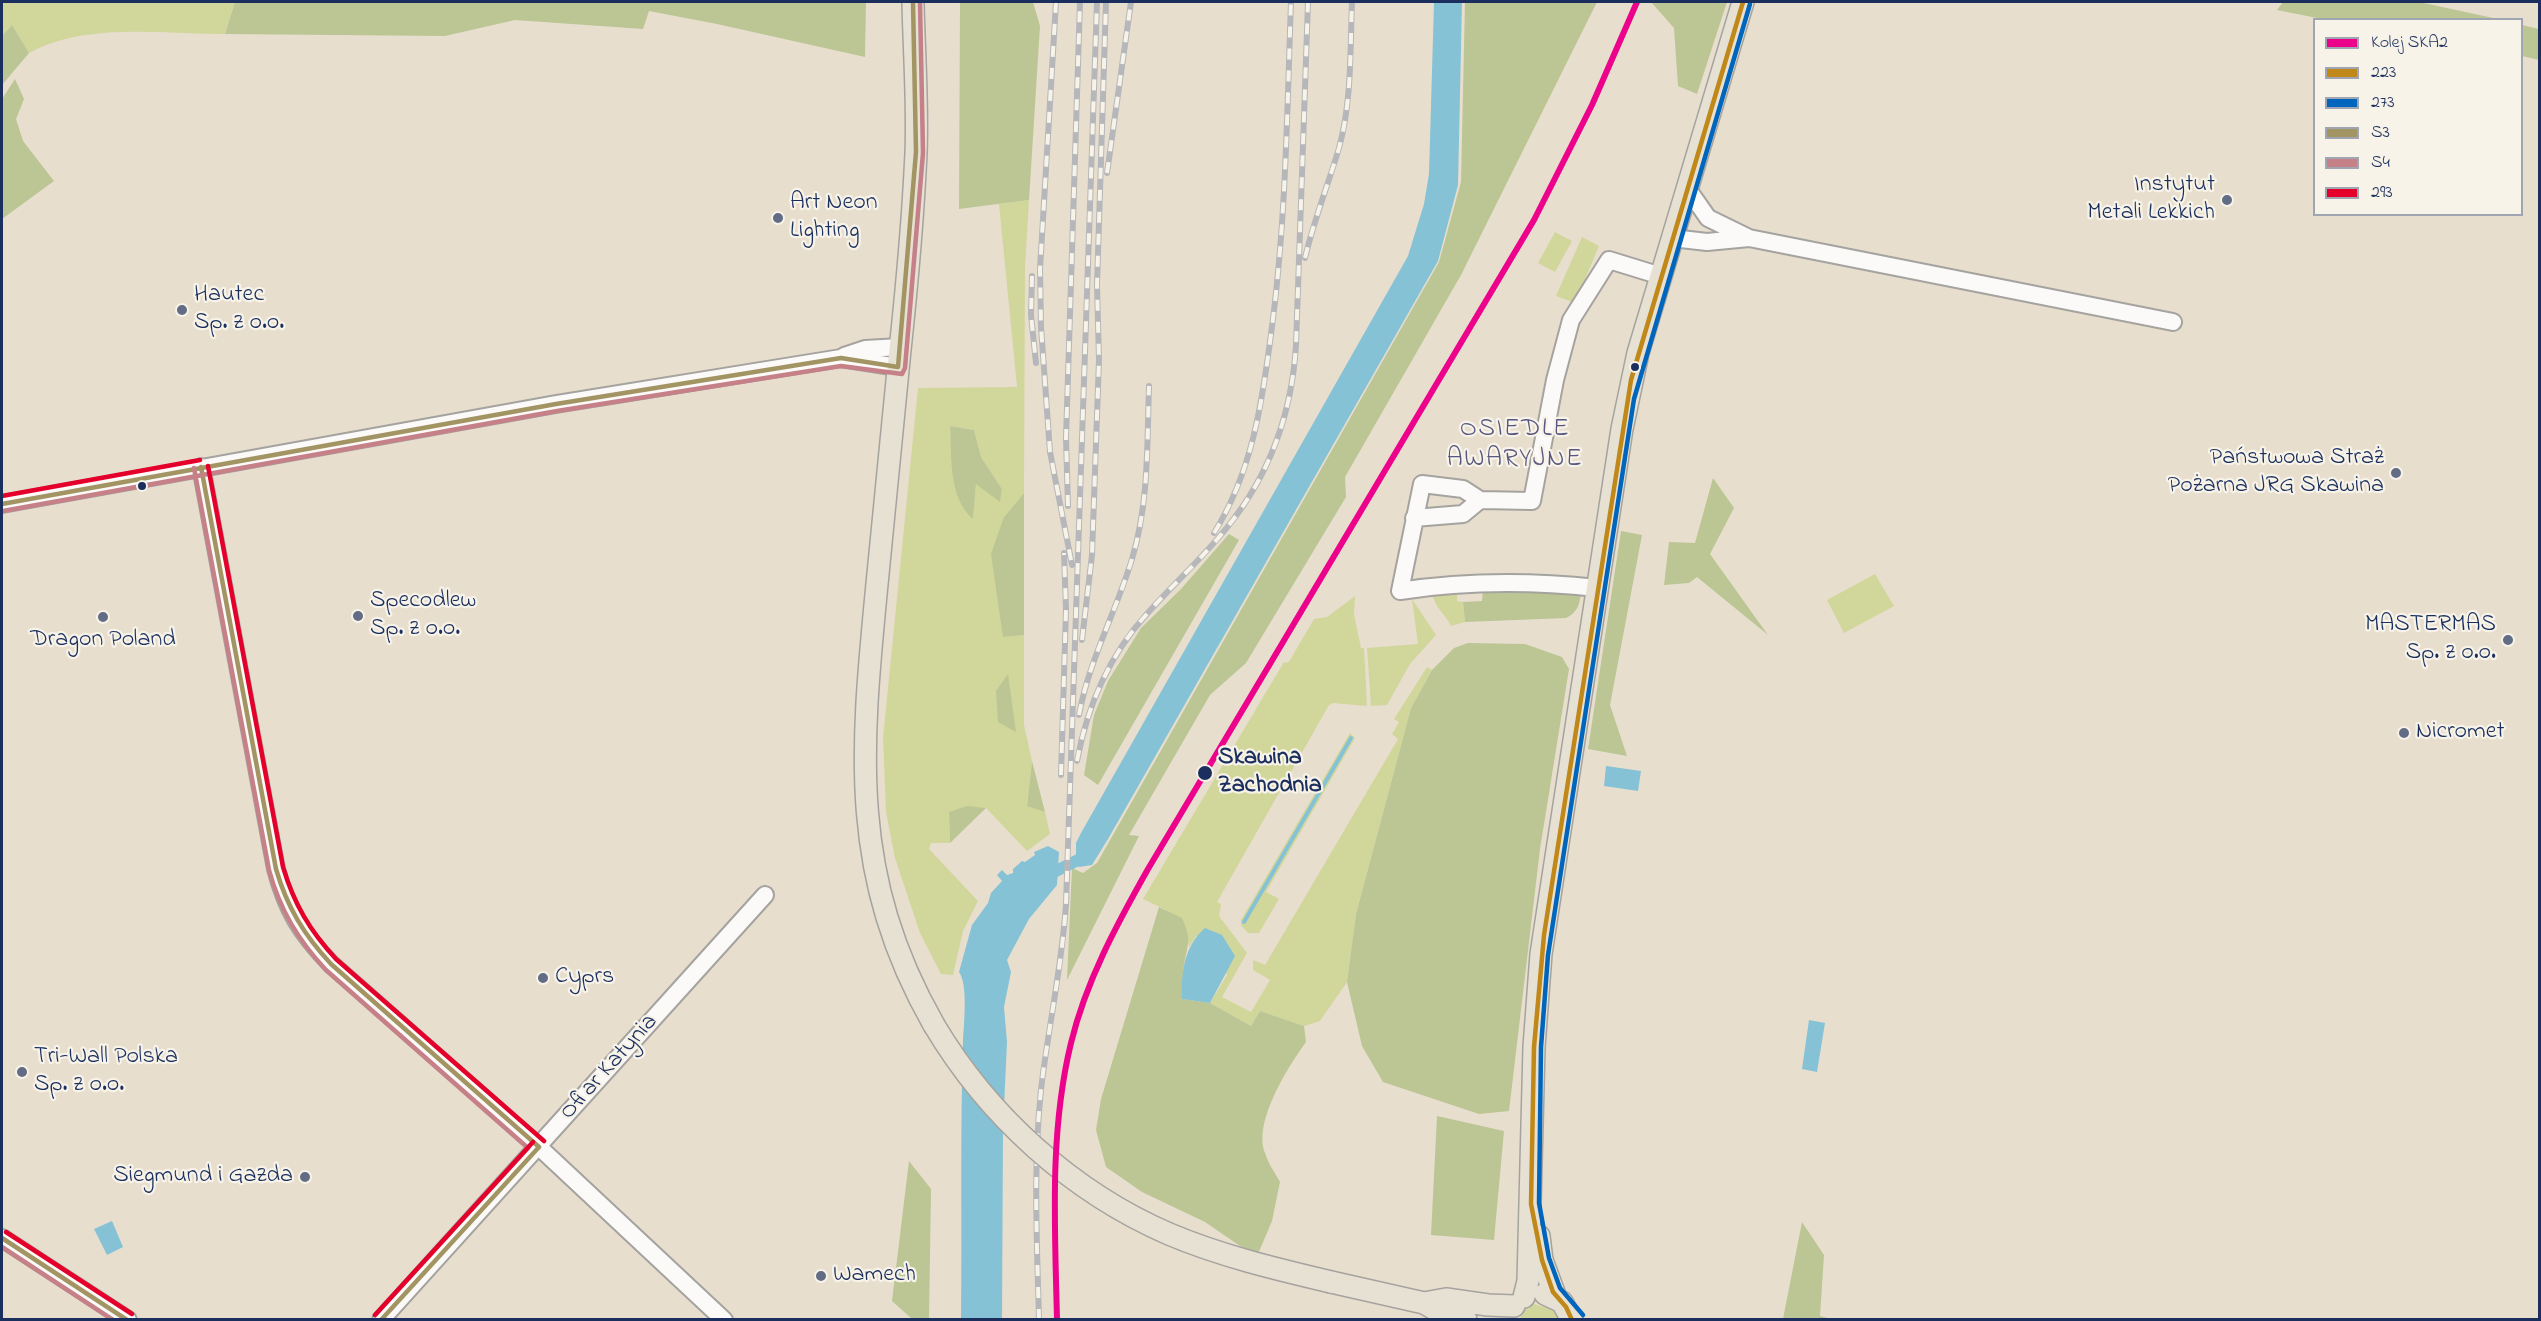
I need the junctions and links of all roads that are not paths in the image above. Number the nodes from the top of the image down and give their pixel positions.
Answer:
1 (913, 2) edge
2 (1743, 2) edge
3 (1687, 188) junction
4 (1679, 216) junction
5 (1708, 218) junction
6 (1672, 237) junction
7 (1749, 238) junction
8 (1661, 276) junction
9 (2173, 322) dead end
10 (899, 357) junction
11 (201, 467) junction
12 (1480, 500) junction
13 (2, 504) edge
14 (1414, 518) junction
15 (1597, 588) junction
16 (765, 895) dead end
17 (539, 1147) junction
18 (1531, 1204) junction
19 (2, 1238) edge
20 (1424, 1303) junction
21 (1515, 1308) edge
22 (1568, 1313) edge
23 (1457, 1318) edge
24 (128, 1320) edge
25 (381, 1320) edge
26 (724, 1320) edge

1 - 10 main road
2 - 3 main road
3 - 4 main road
3 - 5 street
4 - 5 street
4 - 6 main road
5 - 7 street
6 - 7 street
6 - 8 main road
7 - 9 street
8 - 12 street
8 - 15 main road
10 - 11 street
10 - 20 main road, bridge
11 - 13 street
11 - 17 street
12 - 14 street
12 - 14 street
14 - 15 street
15 - 18 main road
16 - 17 street, Ofiar Katynia
17 - 25 street, Ofiar Katynia
17 - 26 street
18 - 21 main road
18 - 22 main road
19 - 24 street
20 - 21 main road
20 - 23 main road
21 - 22 main road

